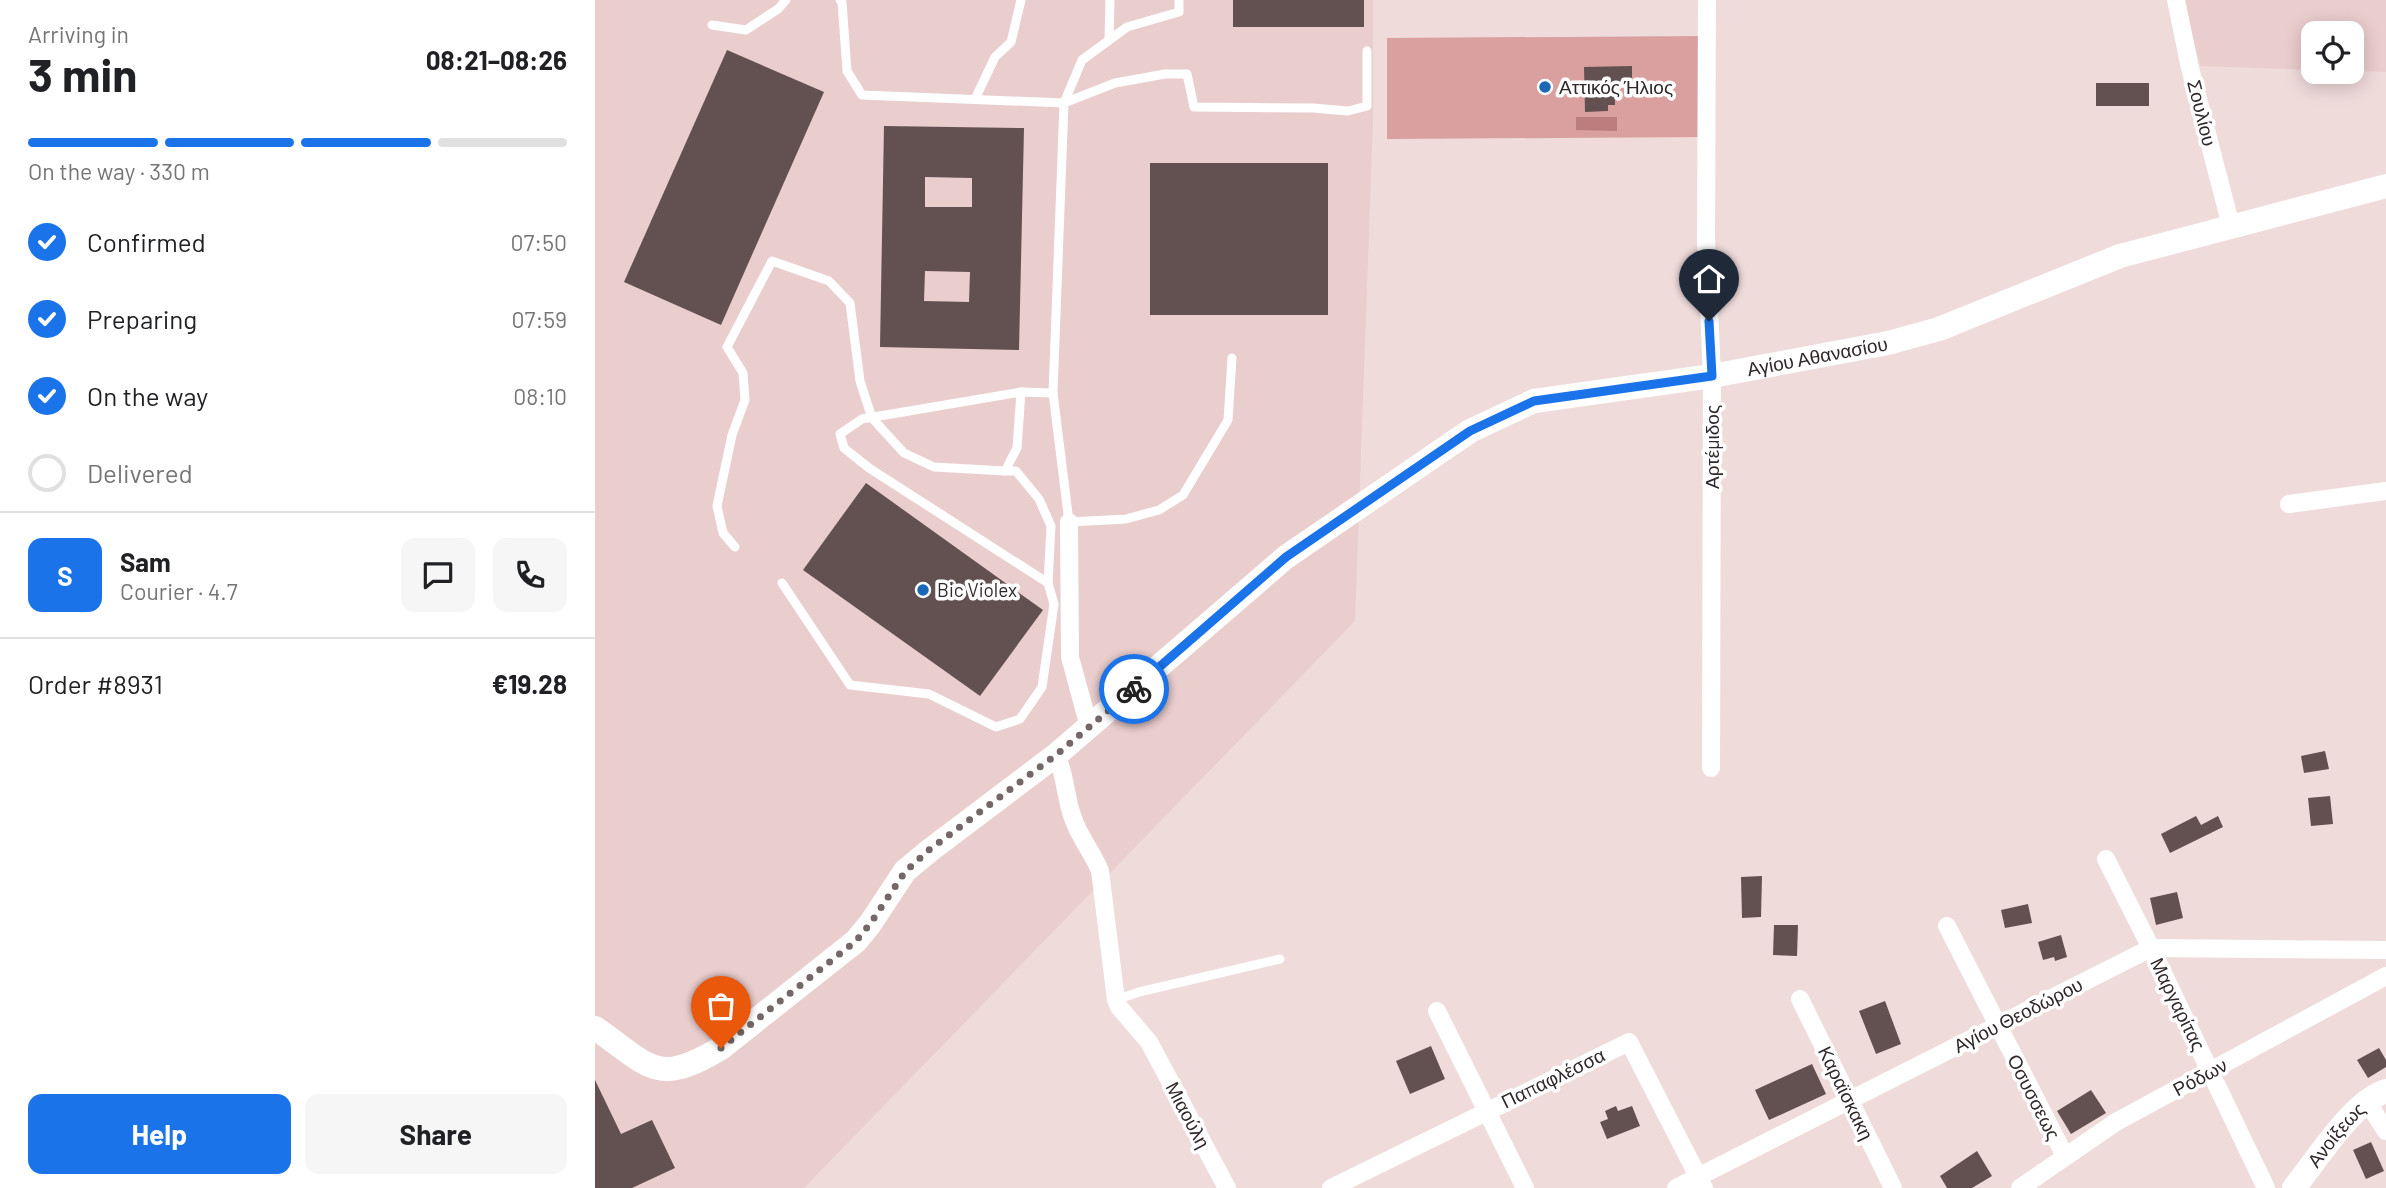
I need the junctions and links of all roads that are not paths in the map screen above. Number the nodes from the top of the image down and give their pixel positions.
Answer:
1 (786, 0) edge
2 (840, 0) edge
3 (1020, 0) edge
4 (1110, 0) edge
5 (1179, 0) edge
6 (1707, 0) edge
7 (2176, 0) edge
8 (712, 25) dead end
9 (1109, 40) junction
10 (1367, 51) dead end
11 (975, 99) junction
12 (1063, 103) junction
13 (2386, 186) edge
14 (2231, 226) junction
15 (1232, 358) dead end
16 (1712, 376) junction
17 (1021, 392) junction
18 (1053, 393) junction
19 (872, 418) junction
20 (1005, 471) junction
21 (2386, 491) edge
22 (2289, 504) dead end
23 (1069, 522) junction
24 (735, 547) dead end
25 (782, 583) dead end
26 (1048, 583) junction
27 (1089, 727) junction
28 (1056, 755) junction
29 (1711, 768) dead end
30 (2106, 859) dead end
31 (1947, 926) dead end
32 (2151, 948) junction
33 (2386, 950) edge
34 (1280, 959) dead end
35 (2386, 976) edge
36 (1800, 999) dead end
37 (1116, 1000) junction
38 (1437, 1011) dead end
39 (1998, 1025) junction
40 (595, 1028) edge
41 (2211, 1072) junction
42 (2376, 1096) edge
43 (1850, 1100) junction
44 (1486, 1111) junction
45 (2386, 1131) edge
46 (2064, 1156) junction
47 (1701, 1182) edge
48 (1227, 1188) edge
49 (1331, 1188) edge
50 (1525, 1188) edge
51 (1676, 1188) edge
52 (1893, 1188) edge
53 (2020, 1188) edge
54 (2266, 1188) edge
55 (2294, 1188) edge

1 - 8 lane
2 - 11 lane
3 - 11 lane
4 - 9 lane
5 - 9 lane
6 - 16 street, Αρτέμιδος
7 - 14 street, Σουλίου
9 - 12 lane
10 - 12 lane
11 - 12 lane
12 - 18 lane
13 - 14 street, Αγίου Αθανασίου
14 - 16 street, Αγίου Αθανασίου
15 - 23 lane
16 - 27 street, Αγίου Αθανασίου
16 - 29 street, Αρτέμιδος
17 - 18 lane
17 - 19 lane
17 - 20 lane
18 - 23 lane
19 - 20 lane
19 - 24 lane
19 - 26 lane
20 - 26 lane
21 - 22 street
23 - 27 street
25 - 26 lane
27 - 28 street, Αγίου Αθανασίου
28 - 37 street
28 - 40 street, Αγίου Αθανασίου
30 - 32 street, Μαργαρίτας
31 - 39 street, Οσυσσεως
32 - 33 street, Αγίου Θεοδώρου
32 - 39 street, Αγίου Θεοδώρου
32 - 41 street, Μαργαρίτας
34 - 37 lane
35 - 41 street, Ρόδων
36 - 43 street, Καραϊσκακη
37 - 48 street, Μιαούλη
38 - 44 street
39 - 43 street, Αγίου Θεοδώρου
39 - 46 street, Οσυσσεως
41 - 46 street, Ρόδων
41 - 54 street, Μαργαρίτας
42 - 45 street
42 - 55 street, Ανοίξεως
43 - 47 street, Αγίου Θεοδώρου
43 - 52 street, Καραϊσκακη
44 - 47 street, Παπαφλέσσα
44 - 49 street, Παπαφλέσσα
44 - 50 street
46 - 53 street, Ρόδων
47 - 51 street, Αγίου Θεοδώρου

